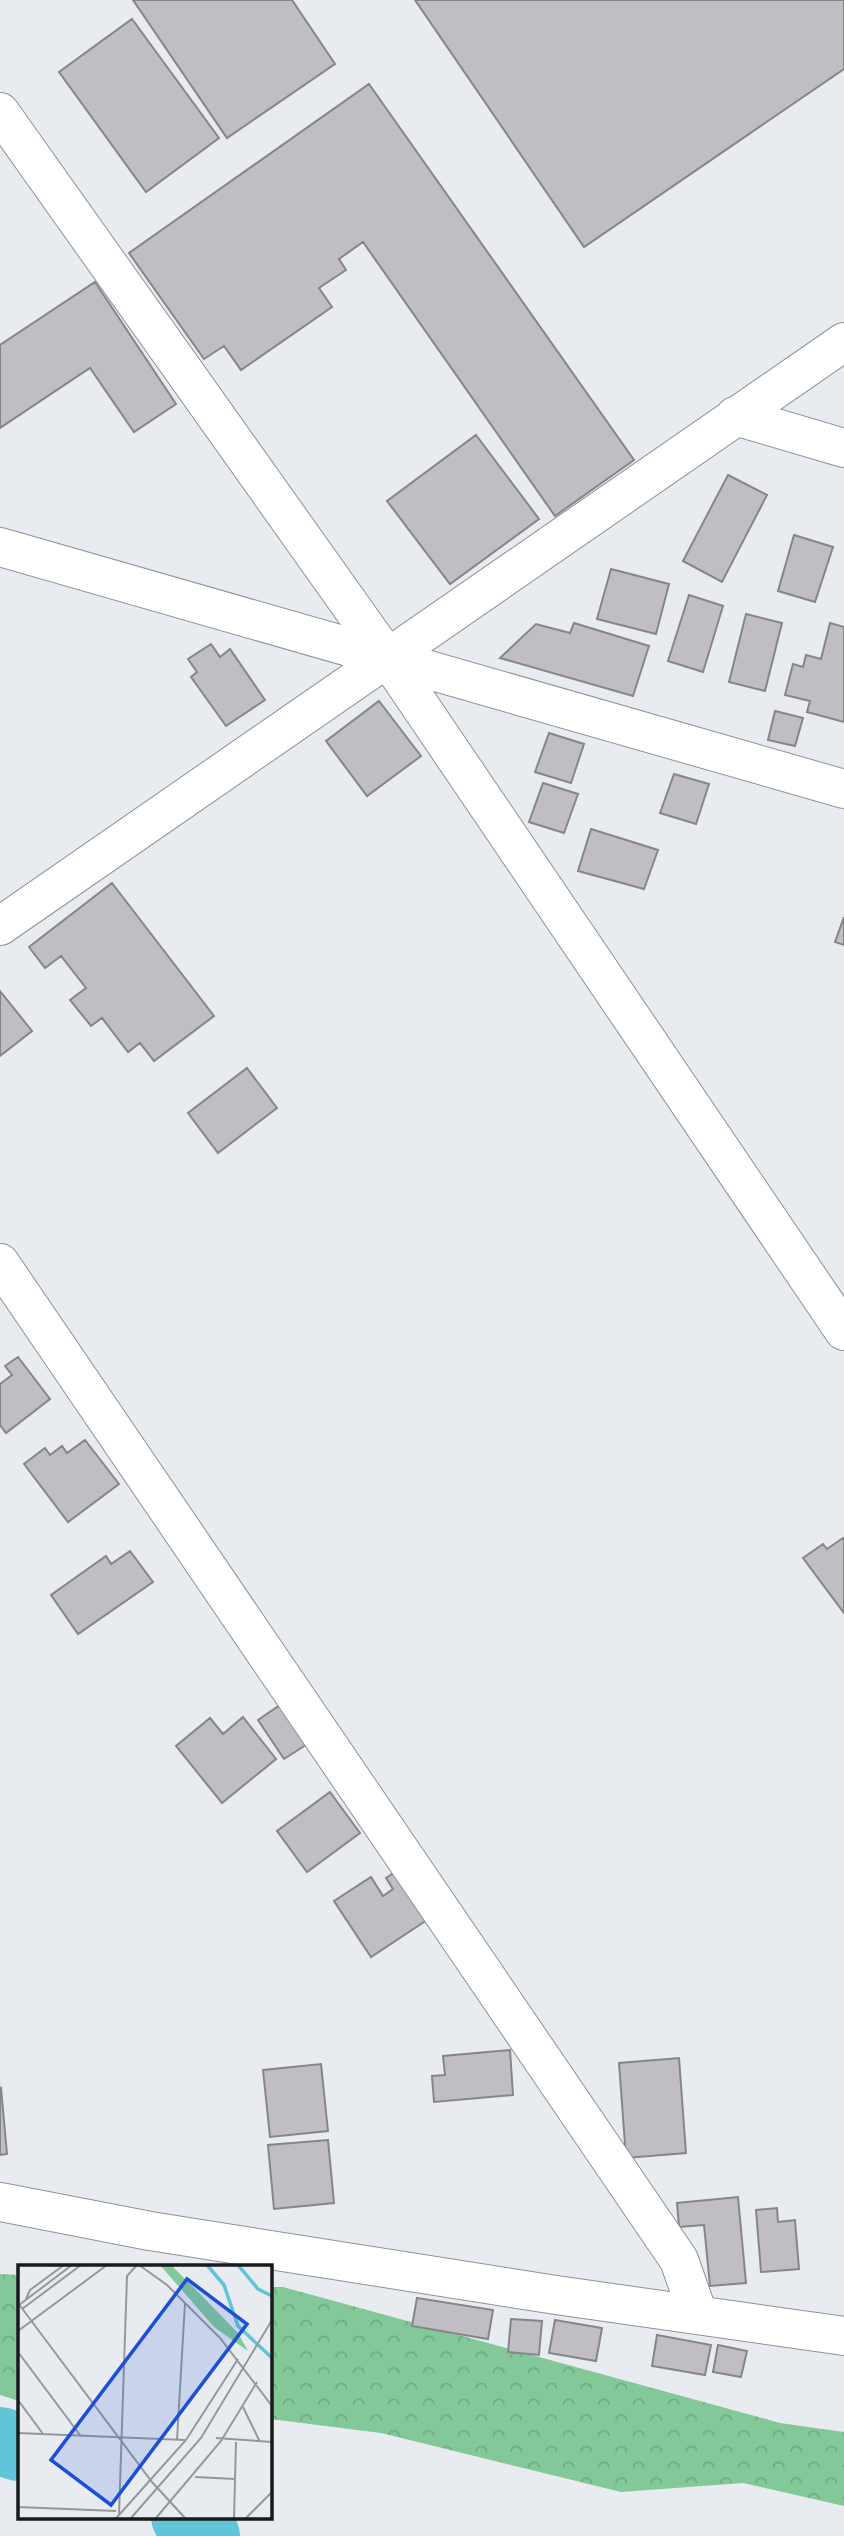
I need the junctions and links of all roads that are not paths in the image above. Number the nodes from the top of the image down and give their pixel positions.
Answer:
1 (0, 112) edge
2 (844, 342) edge
3 (735, 416) junction
4 (844, 448) edge
5 (0, 547) edge
6 (387, 657) junction
7 (844, 789) edge
8 (0, 926) edge
9 (0, 1263) edge
10 (844, 1331) edge
11 (0, 2202) edge
12 (698, 2314) junction
13 (844, 2336) edge

1 - 6 street
2 - 3 street
3 - 4 street
3 - 6 street
5 - 6 street
6 - 7 street
6 - 8 street
6 - 10 street
9 - 12 street
11 - 12 street
12 - 13 street

